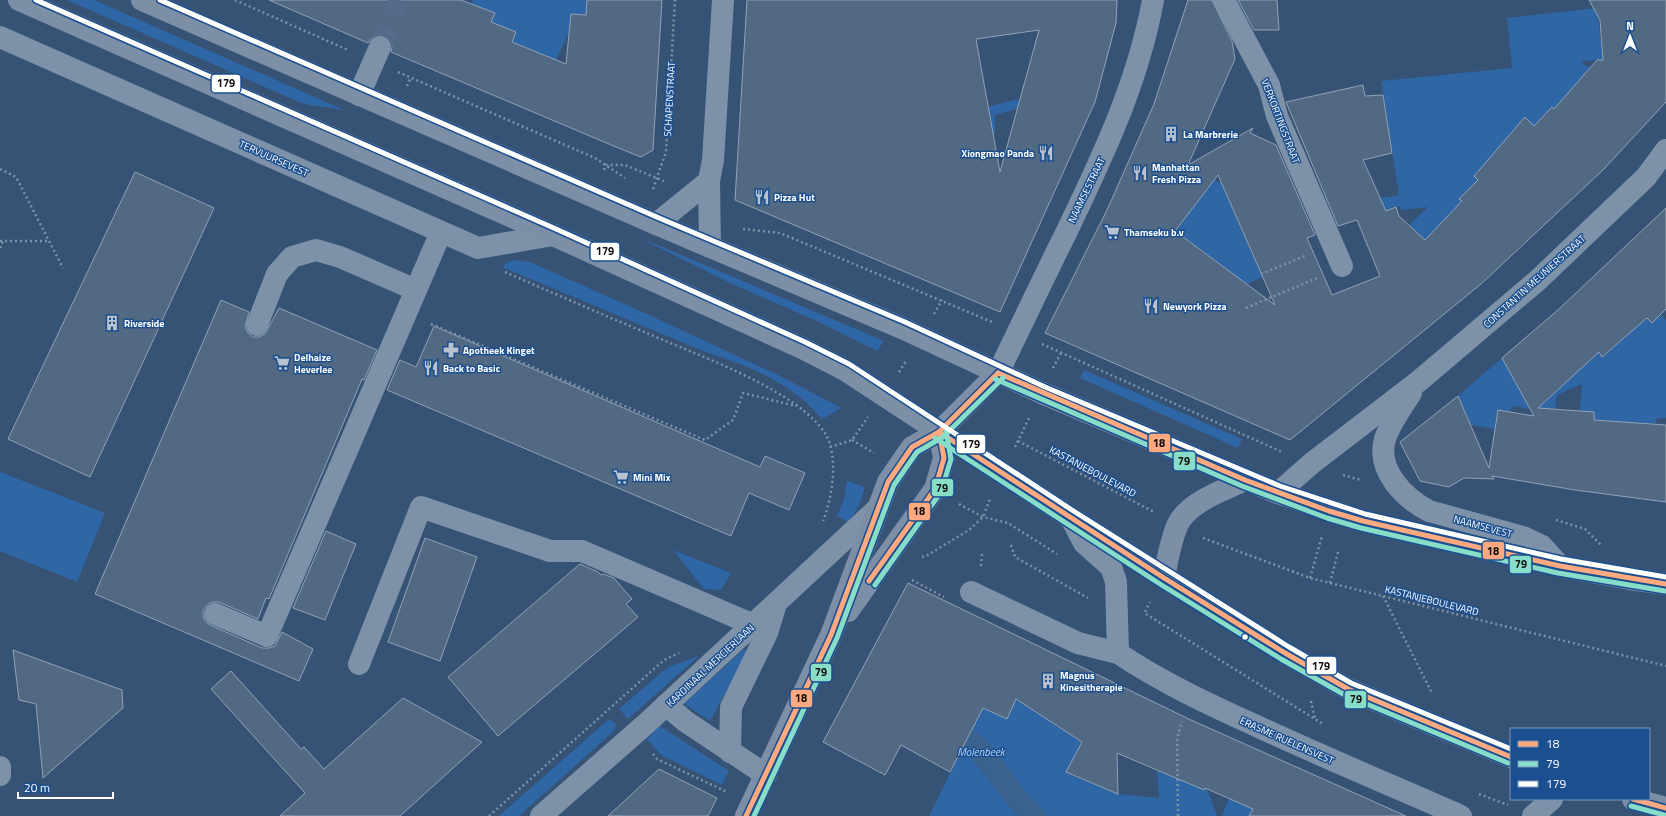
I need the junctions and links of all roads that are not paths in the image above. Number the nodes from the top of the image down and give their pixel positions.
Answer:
1 (19, 0) edge
2 (142, 0) edge
3 (723, 0) edge
4 (1153, 0) edge
5 (1224, 0) edge
6 (0, 37) edge
7 (377, 54) tunnel mouth
8 (359, 95) junction
9 (1666, 150) edge
10 (1666, 166) edge
11 (1646, 177) junction
12 (709, 181) junction
13 (656, 224) junction
14 (441, 232) junction
15 (553, 235) junction
16 (710, 247) junction
17 (1342, 266) dead end
18 (416, 290) junction
19 (257, 325) dead end
20 (998, 373) junction
21 (1419, 380) junction
22 (939, 432) junction
23 (1245, 480) junction
24 (1402, 491) joint
25 (1278, 493) junction
26 (876, 510) junction
27 (1071, 518) junction
28 (1560, 566) junction
29 (1164, 578) junction
30 (1666, 584) edge
31 (971, 592) dead end
32 (776, 605) junction
33 (215, 614) dead end
34 (754, 625) junction
35 (831, 635) junction
36 (1118, 653) junction
37 (359, 664) dead end
38 (666, 705) junction
39 (730, 752) junction
40 (1510, 757) edge
41 (0, 767) edge
42 (0, 775) edge
43 (766, 775) junction
44 (1551, 800) edge
45 (1637, 800) edge
46 (1666, 808) edge
47 (1437, 811) edge
48 (541, 816) edge
49 (746, 816) edge
50 (1461, 816) edge
51 (1534, 816) edge

1 - 15 main road
2 - 8 main road
3 - 12 street
4 - 20 street, NAAMSESTRAAT
5 - 17 street, VERKORTINGSTRAAT
6 - 14 street, TERVUURSEVEST
7 - 8 street
8 - 13 main road
9 - 11 street, CONSTANTIN MEUNIERSTRAAT
10 - 11 street, CONSTANTIN MEUNIERSTRAAT
11 - 21 street, CONSTANTIN MEUNIERSTRAAT
12 - 13 street
12 - 16 street
13 - 16 main road
14 - 15 street, TERVUURSEVEST
14 - 18 street
15 - 22 main road
16 - 20 main road
18 - 19 street
18 - 33 street
20 - 22 main road
20 - 23 main road, NAAMSEVEST
21 - 24 street, CONSTANTIN MEUNIERSTRAAT
21 - 25 street, CONSTANTIN MEUNIERSTRAAT
22 - 26 main road
22 - 27 main road
22 - 35 main road
23 - 25 main road, NAAMSEVEST
23 - 29 main road
24 - 28 street, NAAMSEVEST
25 - 28 main road, NAAMSEVEST
26 - 32 street, KARDINAAL MERCIERLAAN
26 - 35 main road
27 - 29 main road
27 - 36 street
28 - 30 main road, NAAMSEVEST
29 - 40 main road
31 - 36 street, ERASME RUELENSVEST
32 - 34 street, KARDINAAL MERCIERLAAN
32 - 39 street
34 - 37 street
34 - 38 street, KARDINAAL MERCIERLAAN
35 - 43 main road
36 - 47 street, ERASME RUELENSVEST
38 - 39 street
38 - 48 street, KARDINAAL MERCIERLAAN
39 - 43 street
41 - 42 street
43 - 49 main road
44 - 51 street
45 - 46 main road
47 - 50 street, ERASME RUELENSVEST

